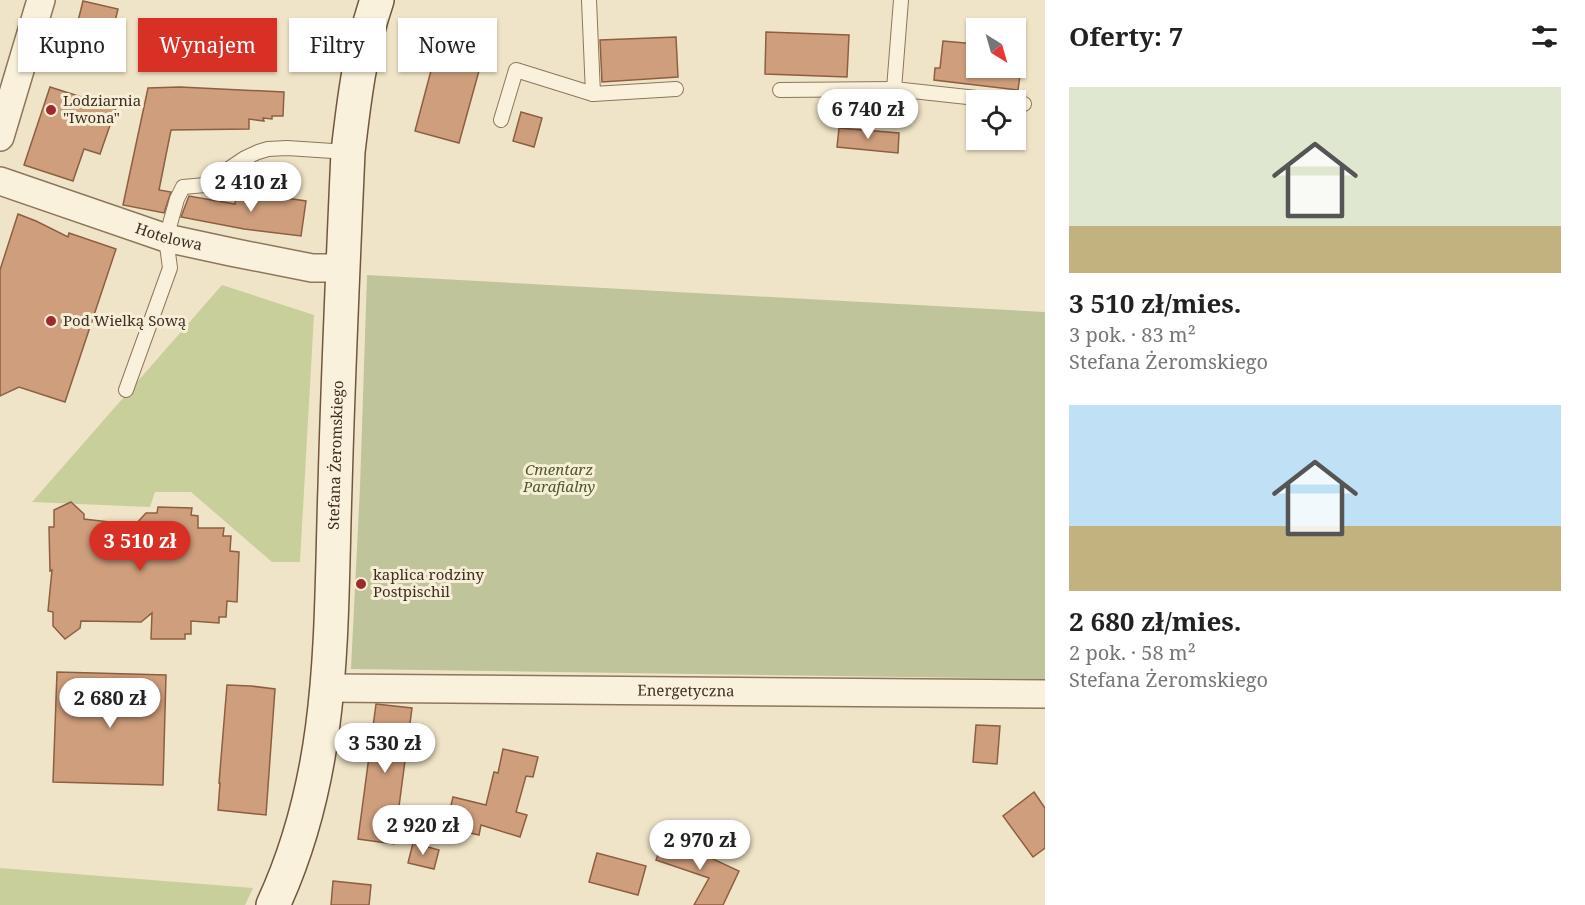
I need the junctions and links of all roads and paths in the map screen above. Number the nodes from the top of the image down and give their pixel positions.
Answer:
1 (41, 0) edge
2 (377, 0) edge
3 (589, 0) edge
4 (901, 0) edge
5 (676, 89) dead end
6 (894, 89) junction
7 (780, 90) dead end
8 (593, 94) junction
9 (966, 97) edge
10 (501, 120) dead end
11 (0, 137) edge
12 (348, 152) junction
13 (0, 181) edge
14 (166, 238) junction
15 (343, 268) junction
16 (126, 390) dead end
17 (328, 688) junction
18 (1045, 694) edge
19 (273, 905) edge

1 - 11 street
2 - 12 street, Stefana Żeromskiego
3 - 8 lane
4 - 6 lane
5 - 8 lane
6 - 7 lane
6 - 9 lane
8 - 10 lane
12 - 14 lane
12 - 15 street, Stefana Żeromskiego
13 - 14 street, Hotelowa
14 - 15 street, Hotelowa
14 - 16 lane
15 - 17 street, Stefana Żeromskiego
17 - 18 street, Energetyczna
17 - 19 street, Stefana Żeromskiego

